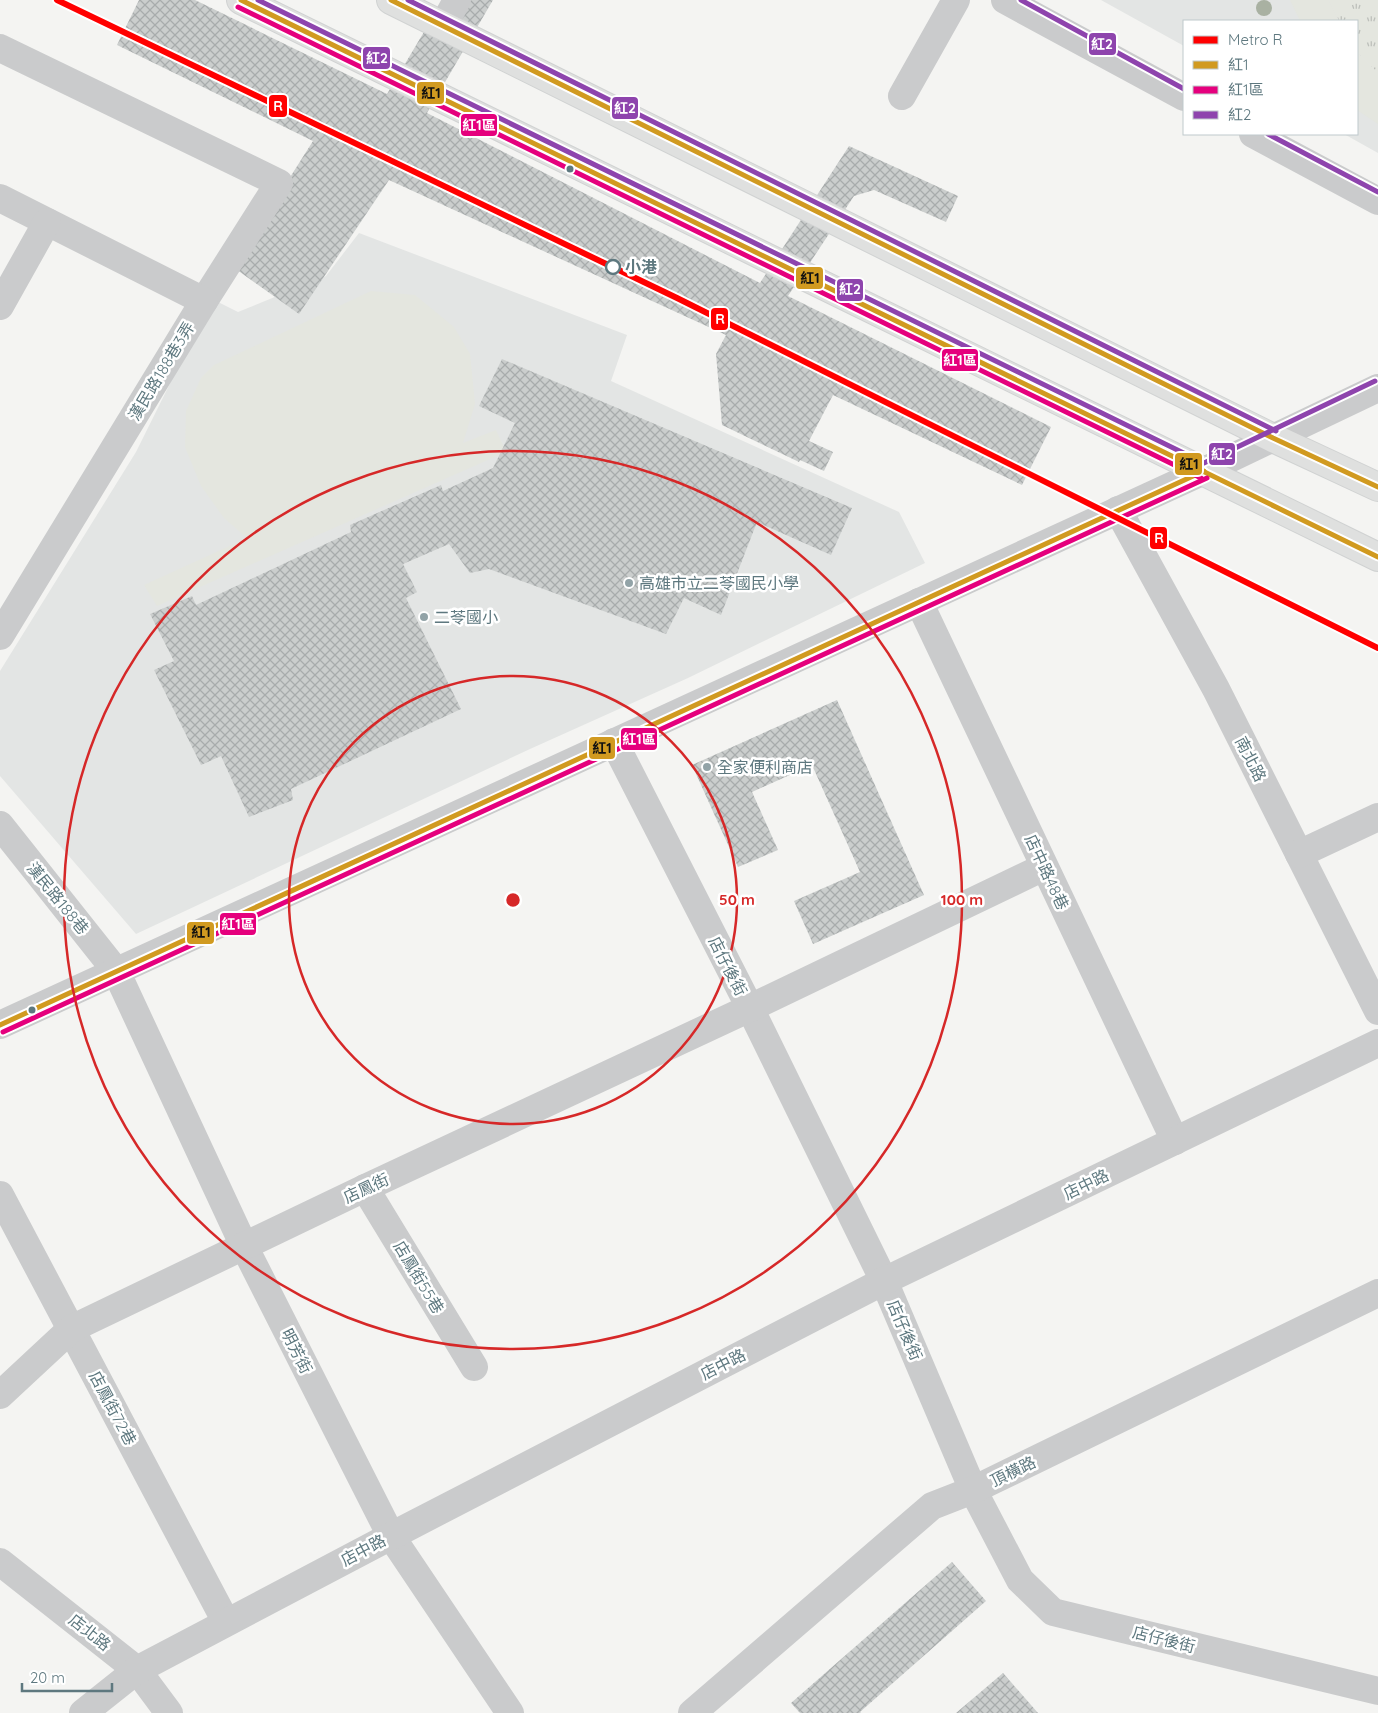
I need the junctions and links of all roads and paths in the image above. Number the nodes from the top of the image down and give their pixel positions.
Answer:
1 (241, 0) edge
2 (390, 0) edge
3 (457, 0) edge
4 (956, 0) edge
5 (1005, 0) edge
6 (442, 26) junction
7 (0, 48) edge
8 (902, 96) dead end
9 (1183, 96) edge
10 (1255, 135) edge
11 (0, 198) edge
12 (1378, 201) edge
13 (47, 222) junction
14 (204, 301) junction
15 (0, 306) edge
16 (1378, 388) edge
17 (1273, 438) junction
18 (1204, 471) junction
19 (1378, 487) edge
20 (1118, 510) junction
21 (1378, 557) edge
22 (919, 602) junction
23 (0, 636) edge
24 (614, 742) junction
25 (1378, 817) edge
26 (0, 825) edge
27 (1299, 854) junction
28 (1044, 867) junction
29 (116, 971) junction
30 (750, 1008) junction
31 (1378, 1011) edge
32 (0, 1025) edge
33 (1378, 1044) edge
34 (1175, 1141) junction
35 (365, 1188) junction
36 (0, 1195) edge
37 (244, 1246) junction
38 (884, 1281) junction
39 (1378, 1292) edge
40 (71, 1329) junction
41 (474, 1367) dead end
42 (0, 1395) edge
43 (973, 1490) junction
44 (390, 1536) junction
45 (0, 1562) edge
46 (226, 1622) junction
47 (138, 1670) junction
48 (1378, 1692) edge
49 (84, 1713) edge
50 (169, 1713) edge
51 (510, 1713) edge
52 (692, 1713) edge

1 - 18 main road
2 - 6 main road
3 - 6 street
4 - 8 street
5 - 9 street
6 - 17 main road
7 - 14 street, 漢民路188巷3弄
10 - 12 street
11 - 13 street
13 - 14 street
13 - 15 street
14 - 23 street, 漢民路188巷3弄
16 - 17 street
17 - 18 street
17 - 19 main road
18 - 20 street
18 - 21 main road
20 - 22 street
20 - 27 street, 南北路
22 - 24 street
22 - 28 street, 店中路48巷
24 - 29 street
24 - 30 street, 店仔後街
25 - 27 street
26 - 29 street, 漢民路188巷
27 - 31 street, 南北路
28 - 30 street, 店鳳街
28 - 34 street, 店中路48巷
29 - 32 street
29 - 37 street, 明芳街
30 - 35 street, 店鳳街
30 - 38 street, 店仔後街
33 - 34 street, 店中路
34 - 38 street, 店中路
35 - 37 street, 店鳳街
35 - 41 street, 店鳳街55巷
36 - 40 street, 店鳳街72巷
37 - 40 street, 店鳳街
37 - 44 street, 明芳街
38 - 43 street, 店仔後街
38 - 44 street, 店中路
39 - 43 street, 頂橫路
40 - 42 street, 店鳳街
40 - 46 street, 店鳳街72巷
43 - 48 street, 店仔後街
43 - 52 street, 頂橫路
44 - 46 street, 店中路
44 - 51 street, 明芳街
45 - 47 street, 店北路
46 - 47 street, 店中路
47 - 49 street, 店中路
47 - 50 street, 店北路

